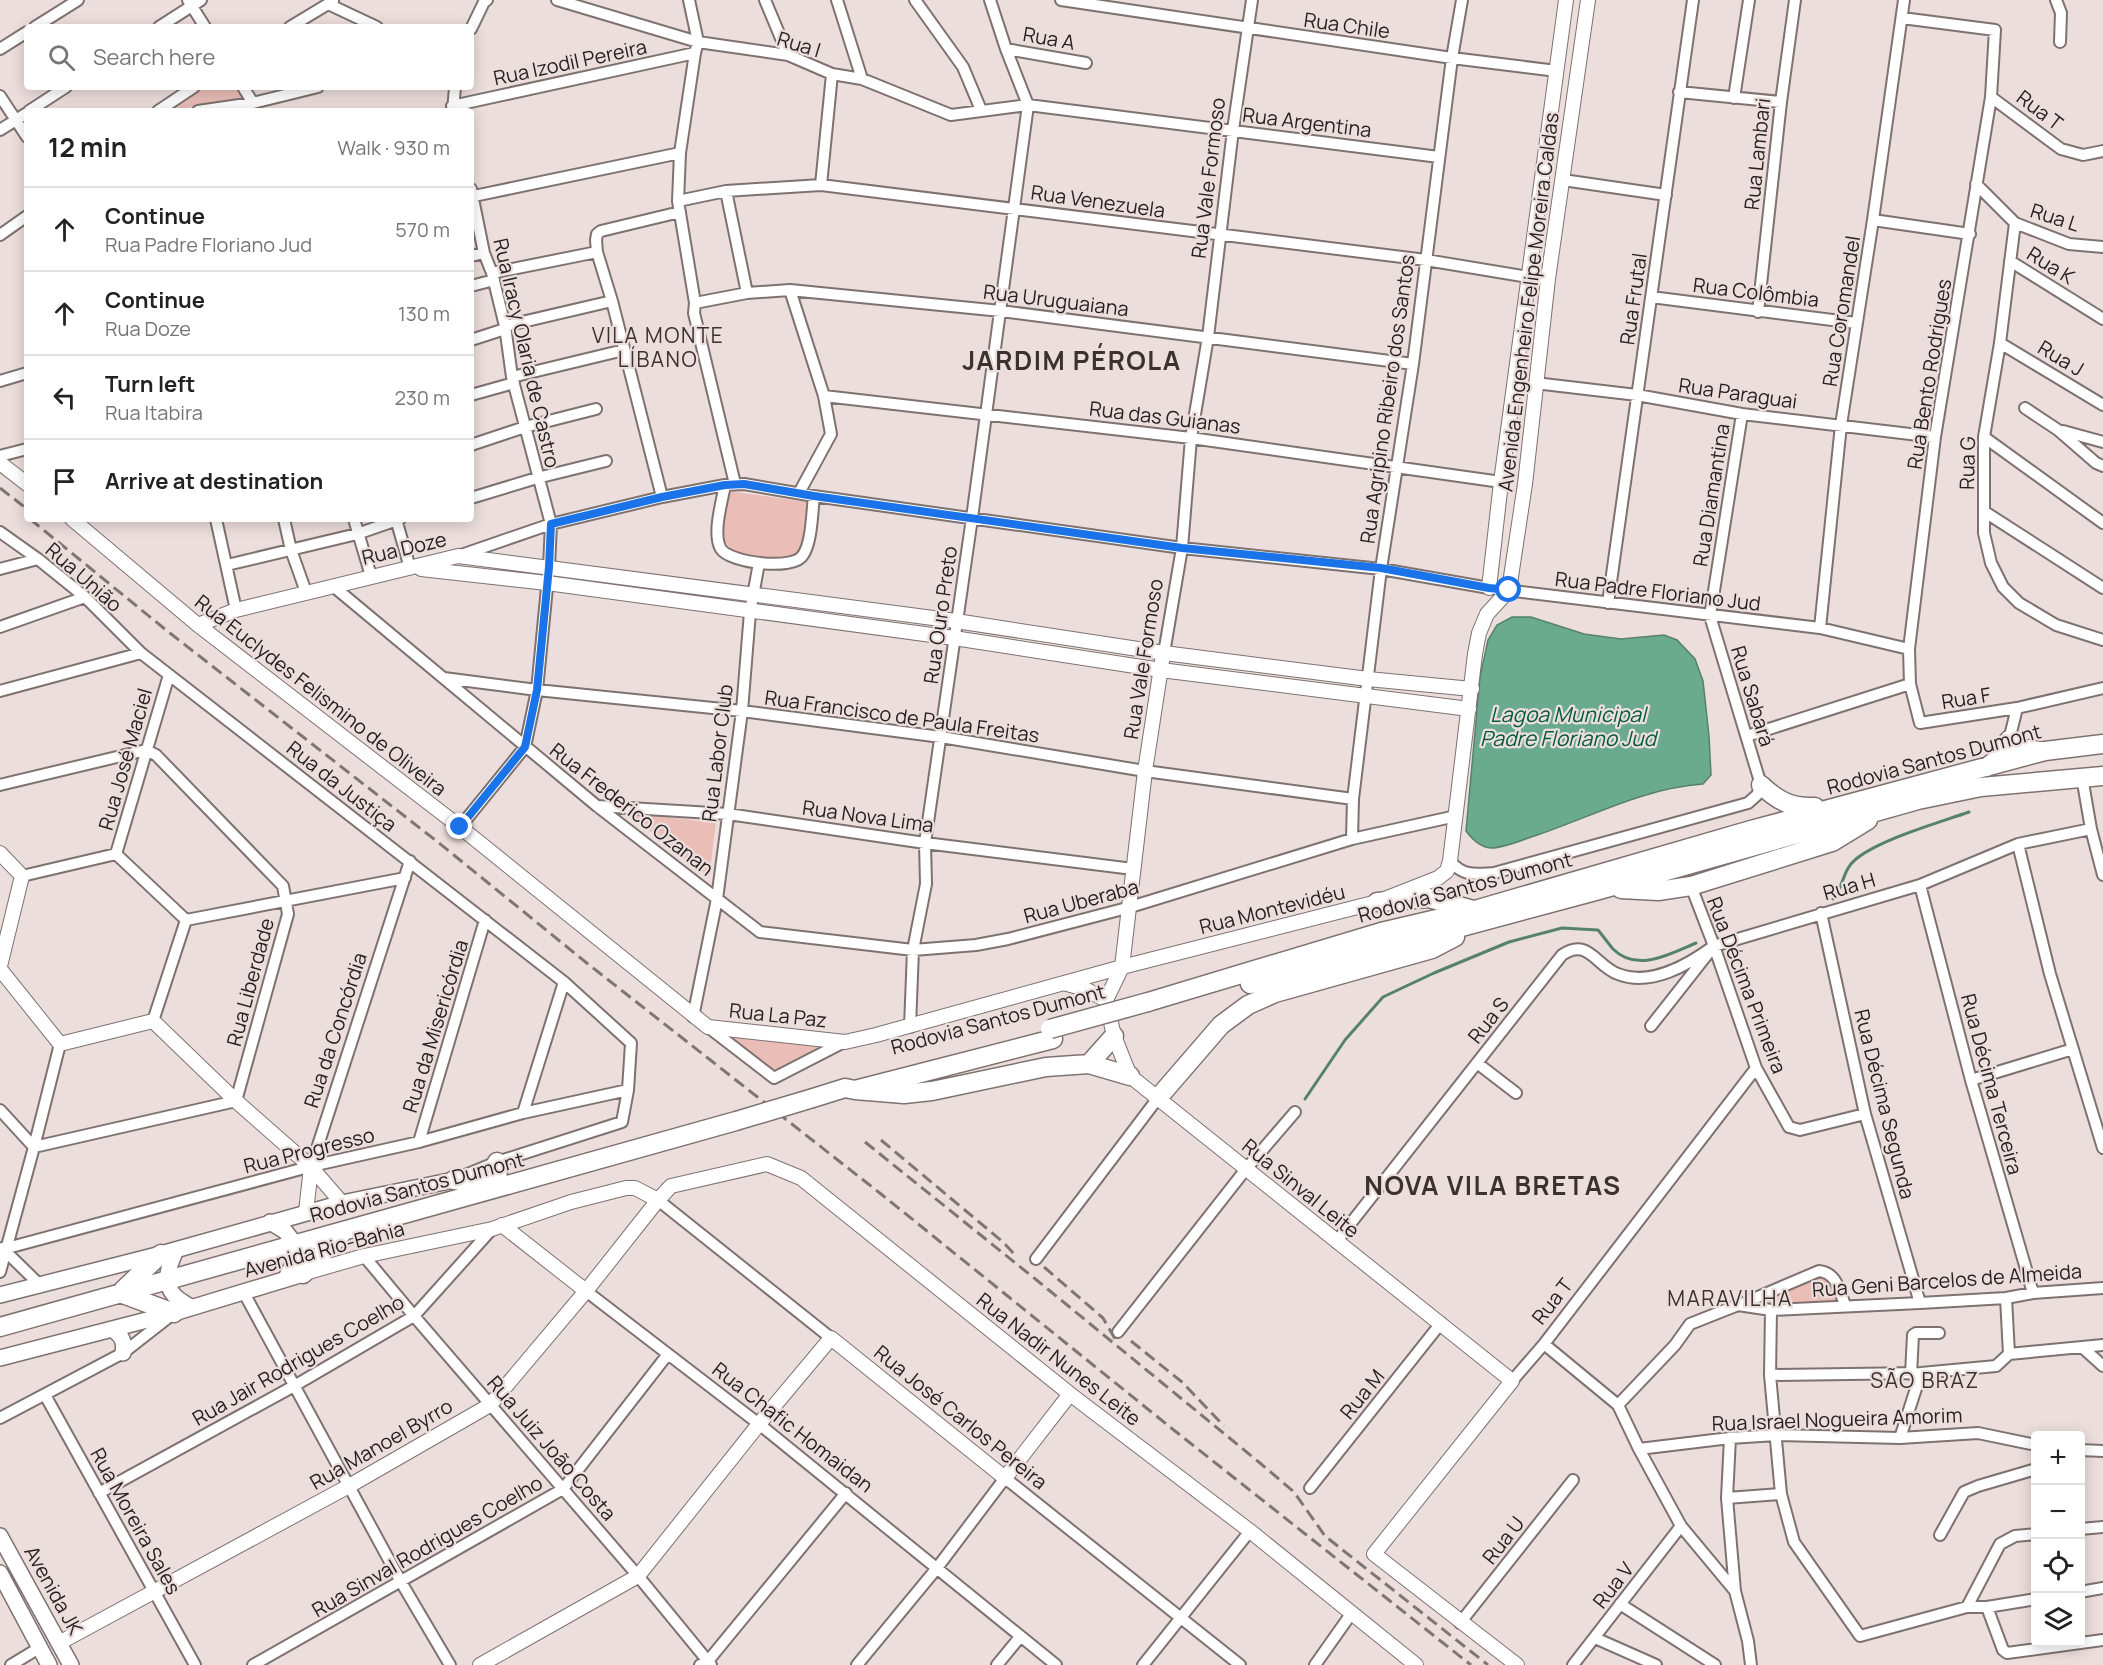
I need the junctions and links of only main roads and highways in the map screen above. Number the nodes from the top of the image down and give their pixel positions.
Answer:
1 (2095, 745) edge
2 (2046, 751) junction
3 (1986, 768) junction
4 (2103, 776) edge
5 (2082, 777) junction
6 (1761, 785) road end
7 (1840, 806) junction
8 (1887, 808) junction
9 (1599, 890) junction
10 (1482, 915) junction
11 (1381, 932) junction
12 (1149, 1007) junction
13 (1114, 1036) road end
14 (1089, 1064) junction
15 (1130, 1076) road end
16 (850, 1089) junction
17 (1158, 1098) road end
18 (497, 1162) road end
19 (454, 1180) joint
20 (505, 1184) junction
21 (270, 1222) junction
22 (345, 1229) junction
23 (295, 1244) junction
24 (169, 1252) junction
25 (294, 1276) junction
26 (168, 1280) junction
27 (120, 1293) junction
28 (0, 1295) edge
29 (182, 1310) junction
30 (0, 1327) edge
31 (112, 1329) junction
32 (123, 1353) road end
33 (0, 1358) edge
34 (0, 1536) edge
35 (0, 1573) edge
36 (49, 1665) edge
37 (71, 1665) edge

1 - 2 highway, Rodovia Santos Dumont
1 - 5 highway
2 - 3 highway, Rodovia Santos Dumont
2 - 3 highway
3 - 7 highway, Rodovia Santos Dumont
4 - 5 highway, Rodovia Santos Dumont
5 - 8 highway, Rodovia Santos Dumont
6 - 7 highway
7 - 10 highway, Rodovia Santos Dumont
8 - 9 highway, Rodovia Santos Dumont
8 - 9 highway
9 - 10 highway, Rodovia Santos Dumont
10 - 11 highway, Rodovia Santos Dumont
10 - 11 highway
10 - 12 highway, Rodovia Santos Dumont
10 - 17 highway
11 - 12 highway, Rodovia Santos Dumont
12 - 16 highway, Rodovia Santos Dumont, bridge
13 - 14 highway
14 - 15 highway
14 - 16 highway
16 - 20 highway, Rodovia Santos Dumont, bridge
18 - 20 highway
19 - 20 highway
19 - 21 main road, Avenida Rio-Bahia
20 - 22 highway, Rodovia Santos Dumont
21 - 23 main road
21 - 24 main road, Avenida Rio-Bahia
22 - 23 highway, Rodovia Santos Dumont
22 - 25 highway
23 - 25 main road
23 - 26 highway, Rodovia Santos Dumont
24 - 26 main road
24 - 27 highway
24 - 28 main road, Avenida Rio-Bahia
25 - 29 main road, Avenida Rio-Bahia
26 - 27 highway, Rodovia Santos Dumont
26 - 29 main road
27 - 29 highway
27 - 30 highway, Rodovia Santos Dumont
29 - 31 main road, Avenida Rio-Bahia
31 - 32 main road
31 - 33 main road, Avenida Rio-Bahia
34 - 37 main road, Avenida JK
35 - 36 main road, Avenida JK

